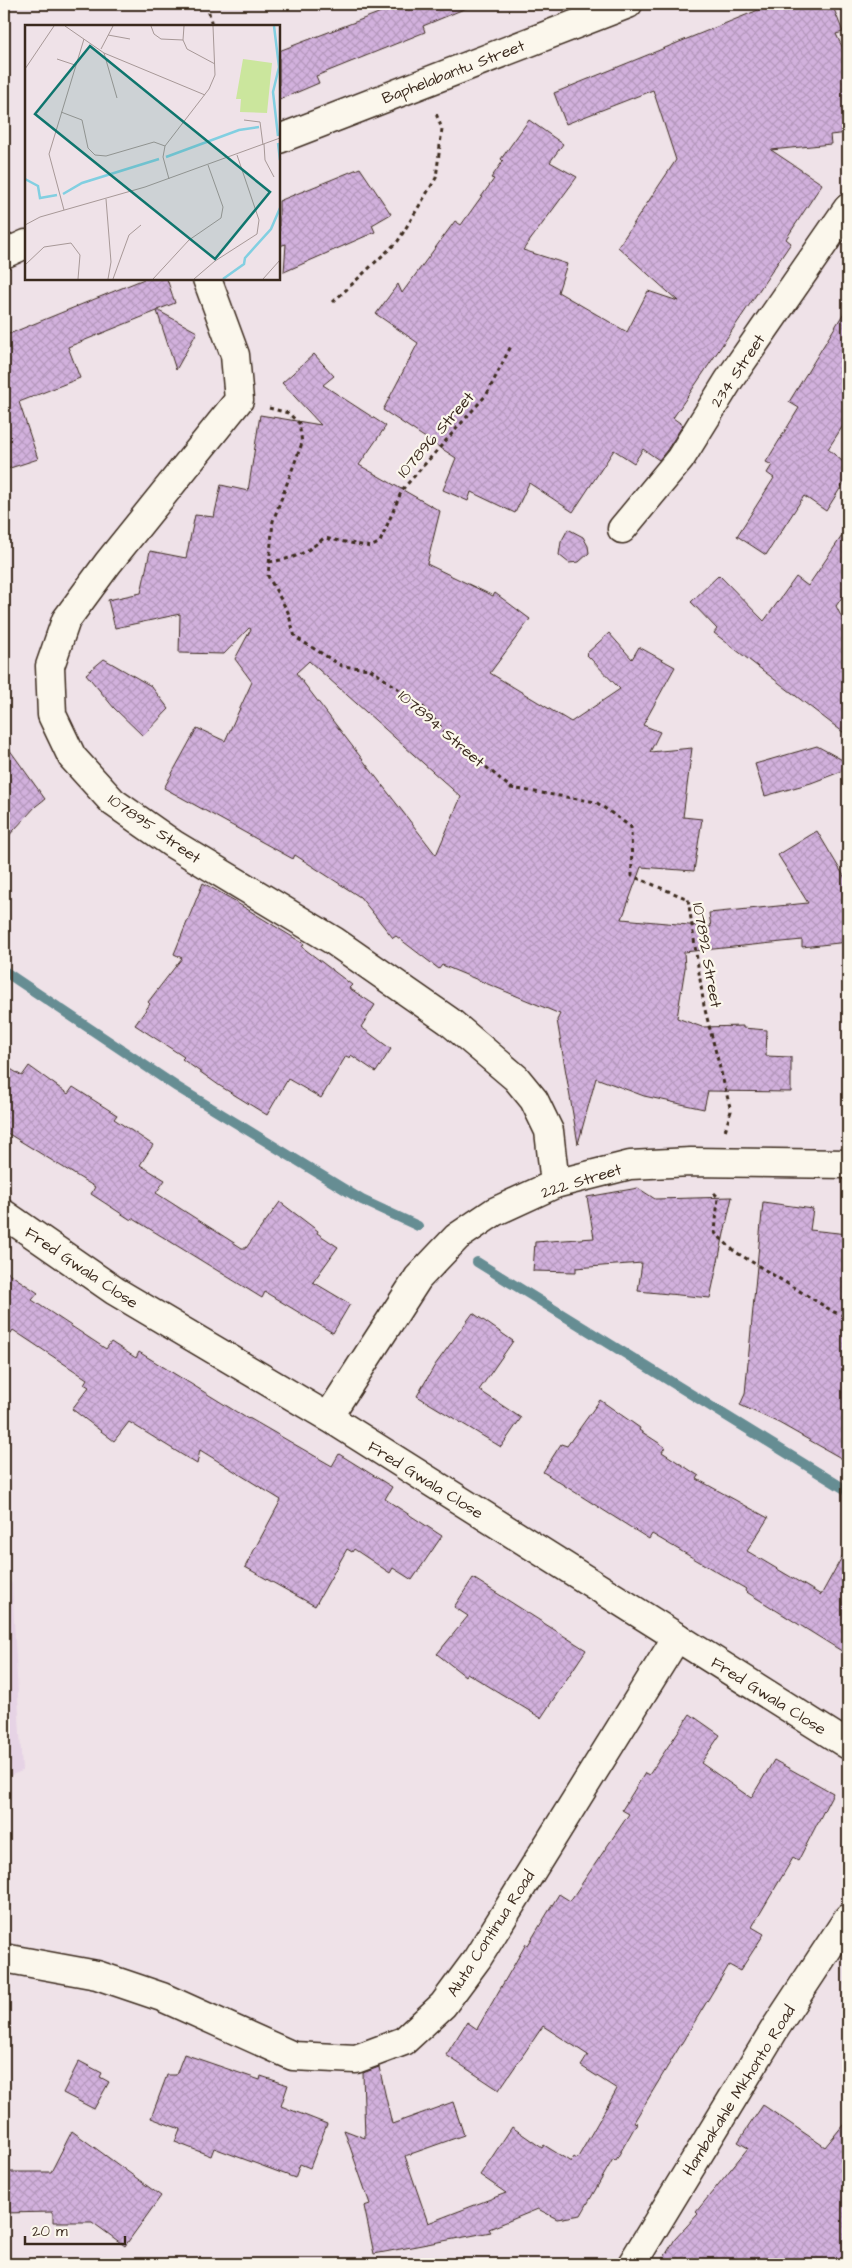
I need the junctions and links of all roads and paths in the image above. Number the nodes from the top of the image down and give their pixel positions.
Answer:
1 (207, 4) edge
2 (628, 4) edge
3 (212, 25) edge
4 (425, 82) junction
5 (280, 139) edge
6 (848, 208) edge
7 (25, 244) edge
8 (4, 254) edge
9 (207, 280) edge
10 (333, 302) dead end
11 (511, 346) dead end
12 (239, 400) junction
13 (622, 530) dead end
14 (269, 562) junction
15 (535, 790) joint
16 (704, 1163) junction
17 (848, 1164) edge
18 (555, 1184) junction
19 (4, 1214) edge
20 (848, 1317) edge
21 (328, 1418) junction
22 (677, 1637) junction
23 (848, 1745) edge
24 (848, 1918) edge
25 (4, 1958) edge
26 (632, 2264) edge

1 - 3 path
2 - 4 street, Baphelabantu Street
4 - 5 street, Baphelabantu Street
4 - 10 path
6 - 13 street, 234 Street
7 - 8 street
9 - 12 street
11 - 14 path, 107896 Street
12 - 14 path, 107894 Street
12 - 18 street, 107895 Street
14 - 15 path, 107894 Street
15 - 16 path, 107892 Street
16 - 17 street, 222 Street
16 - 18 street, 222 Street
16 - 20 path
18 - 21 street, 222 Street
19 - 21 street, Fred Gwala Close
21 - 22 street, Fred Gwala Close
22 - 23 street, Fred Gwala Close
22 - 25 street, Aluta Continua Road
24 - 26 street, Hambakahle Mkhonto Road

